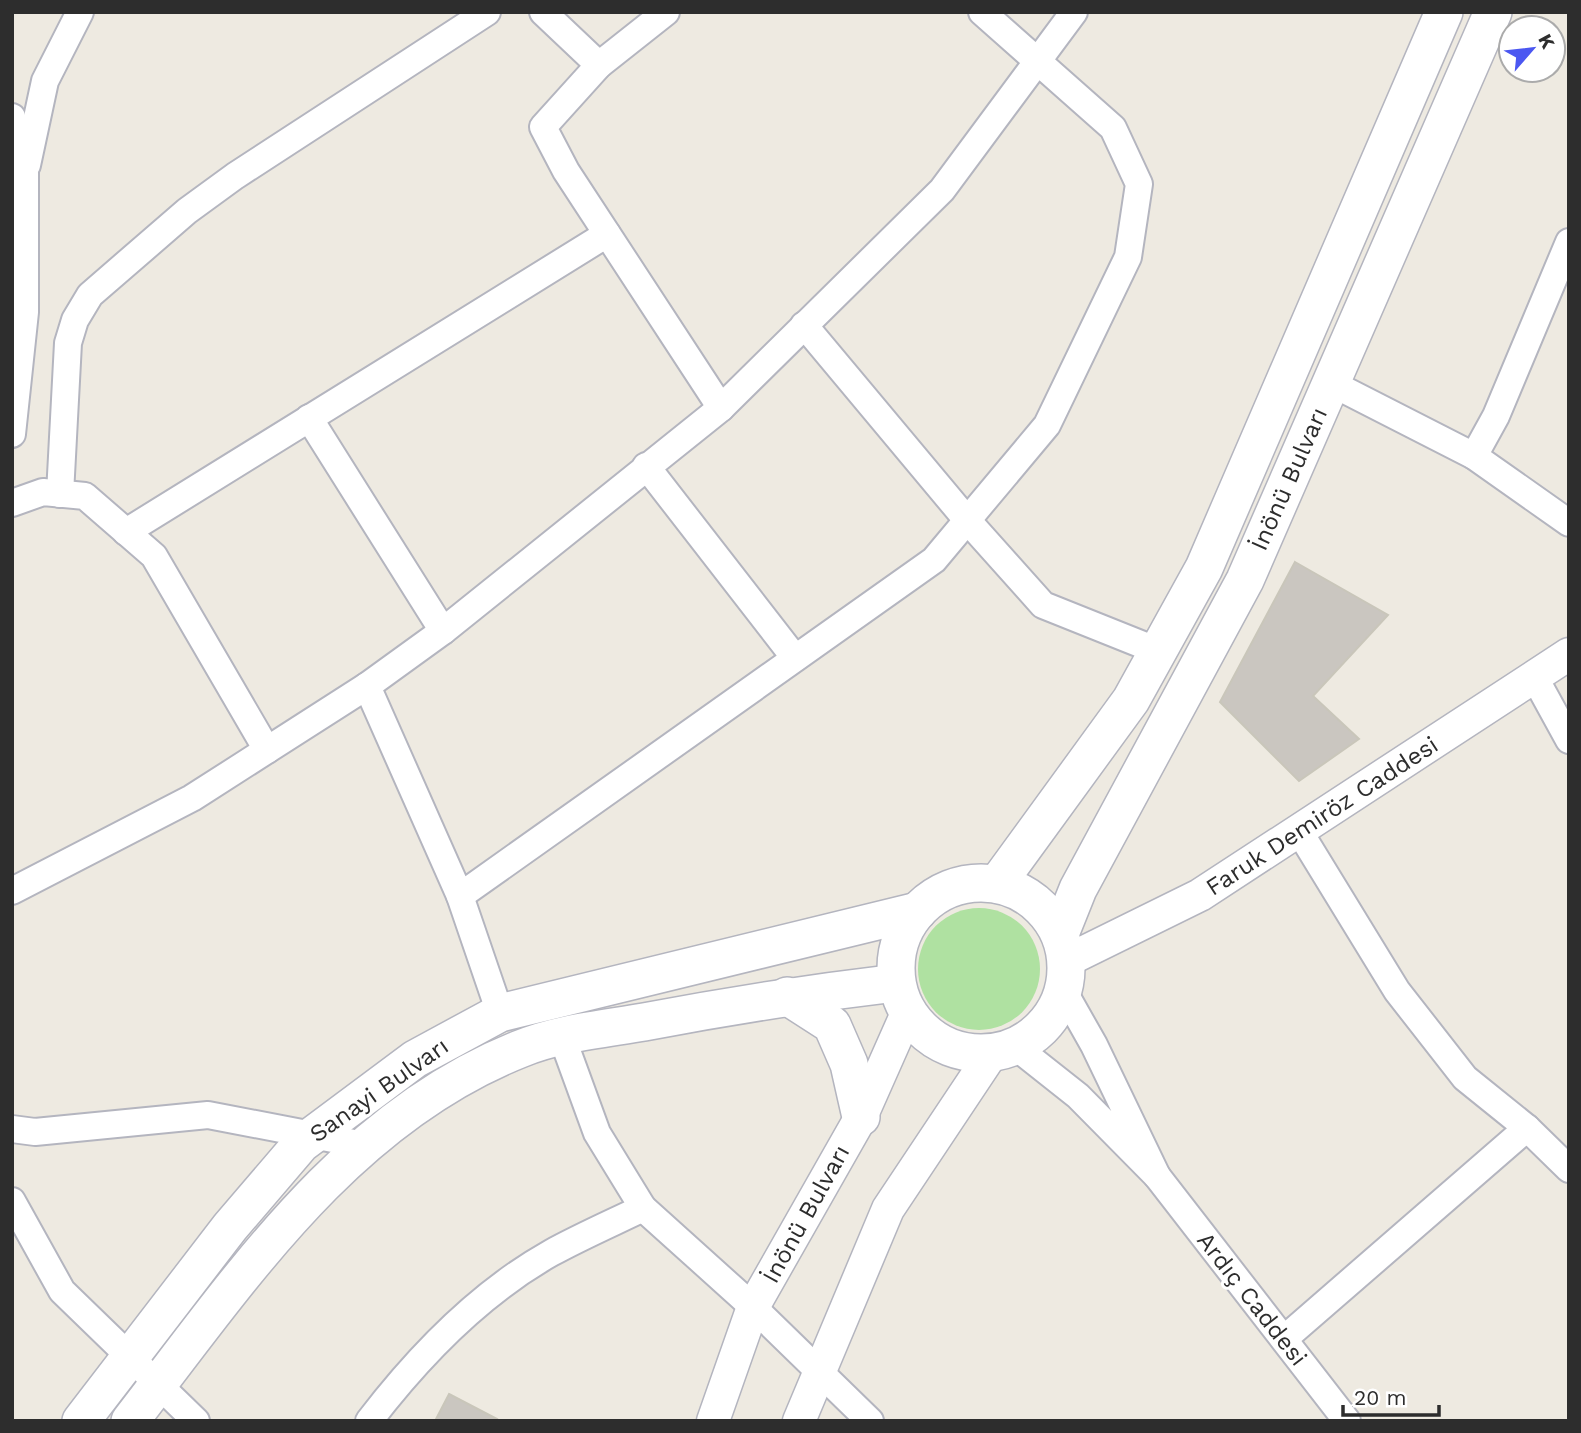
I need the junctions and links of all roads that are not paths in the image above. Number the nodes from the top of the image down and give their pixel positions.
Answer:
1 (80, 12) edge
2 (487, 12) edge
3 (543, 12) edge
4 (666, 12) edge
5 (982, 12) edge
6 (1074, 12) edge
7 (1444, 12) edge
8 (1493, 12) edge
9 (1038, 60) junction
10 (599, 65) junction
11 (12, 117) edge
12 (19, 179) edge
13 (607, 234) junction
14 (1569, 242) edge
15 (804, 325) junction
16 (1331, 383) junction
17 (721, 408) junction
18 (309, 418) junction
19 (12, 434) edge
20 (1474, 456) junction
21 (646, 466) junction
22 (60, 494) junction
23 (12, 503) edge
24 (967, 520) junction
25 (1569, 523) edge
26 (127, 532) junction
27 (443, 631) junction
28 (1158, 651) junction
29 (1569, 654) edge
30 (795, 658) junction
31 (1535, 678) junction
32 (367, 686) junction
33 (1569, 740) edge
34 (267, 750) junction
35 (1299, 831) junction
36 (997, 884) junction
37 (12, 891) edge
38 (460, 896) junction
39 (918, 911) junction
40 (1063, 962) junction
41 (787, 996) junction
42 (902, 997) junction
43 (500, 1013) junction
44 (562, 1037) junction
45 (1004, 1050) junction
46 (861, 1116) junction
47 (1527, 1128) junction
48 (12, 1129) edge
49 (313, 1135) junction
50 (365, 1145) junction
51 (1569, 1168) edge
52 (1157, 1176) junction
53 (12, 1201) edge
54 (643, 1208) junction
55 (753, 1307) junction
56 (1284, 1339) junction
57 (130, 1357) junction
58 (820, 1374) junction
59 (157, 1386) junction
60 (81, 1421) edge
61 (130, 1421) edge
62 (196, 1421) edge
63 (369, 1421) edge
64 (713, 1421) edge
65 (799, 1421) edge
66 (870, 1421) edge
67 (1347, 1421) edge

1 - 12 street
2 - 22 street
3 - 10 street
4 - 10 street
5 - 9 street
6 - 9 street
7 - 28 main road, İnönü Bulvarı
8 - 16 main road, İnönü Bulvarı
9 - 15 street
9 - 24 street
10 - 13 street
11 - 12 street
12 - 19 street
13 - 17 street
13 - 18 street
14 - 20 street
15 - 17 street
15 - 24 street
16 - 20 street
16 - 40 main road, İnönü Bulvarı
17 - 21 street
18 - 26 street
18 - 27 street
20 - 25 street
21 - 27 street
21 - 30 street
22 - 23 street
22 - 26 street
24 - 28 street
24 - 30 street
26 - 34 street
27 - 32 street
28 - 36 main road, İnönü Bulvarı
29 - 31 street, Faruk Demiröz Caddesi
30 - 38 street
31 - 33 street
31 - 35 street, Faruk Demiröz Caddesi
32 - 34 street
32 - 38 street
34 - 37 street
35 - 40 street, Faruk Demiröz Caddesi
35 - 47 street
36 - 39 main road
36 - 40 main road
38 - 43 street
39 - 42 main road
39 - 43 main road, Sanayi Bulvarı
40 - 45 main road
40 - 52 street
41 - 42 main road, Sanayi Bulvarı
41 - 44 main road, Sanayi Bulvarı
41 - 46 main road
42 - 45 main road
42 - 46 street, İnönü Bulvarı
43 - 49 main road, Sanayi Bulvarı
44 - 50 main road, Sanayi Bulvarı
44 - 54 street
45 - 52 street
45 - 58 street
46 - 55 street, İnönü Bulvarı
47 - 51 street
47 - 56 street
48 - 49 street
49 - 50 street
49 - 57 main road, Sanayi Bulvarı
50 - 59 main road, Sanayi Bulvarı
52 - 56 street, Ardıç Caddesi
53 - 57 street
54 - 55 street
54 - 63 street
55 - 58 street
55 - 64 street, İnönü Bulvarı
56 - 67 street, Ardıç Caddesi
57 - 59 street
57 - 60 main road, Sanayi Bulvarı
58 - 65 street
58 - 66 street
59 - 61 main road, Sanayi Bulvarı
59 - 62 street

